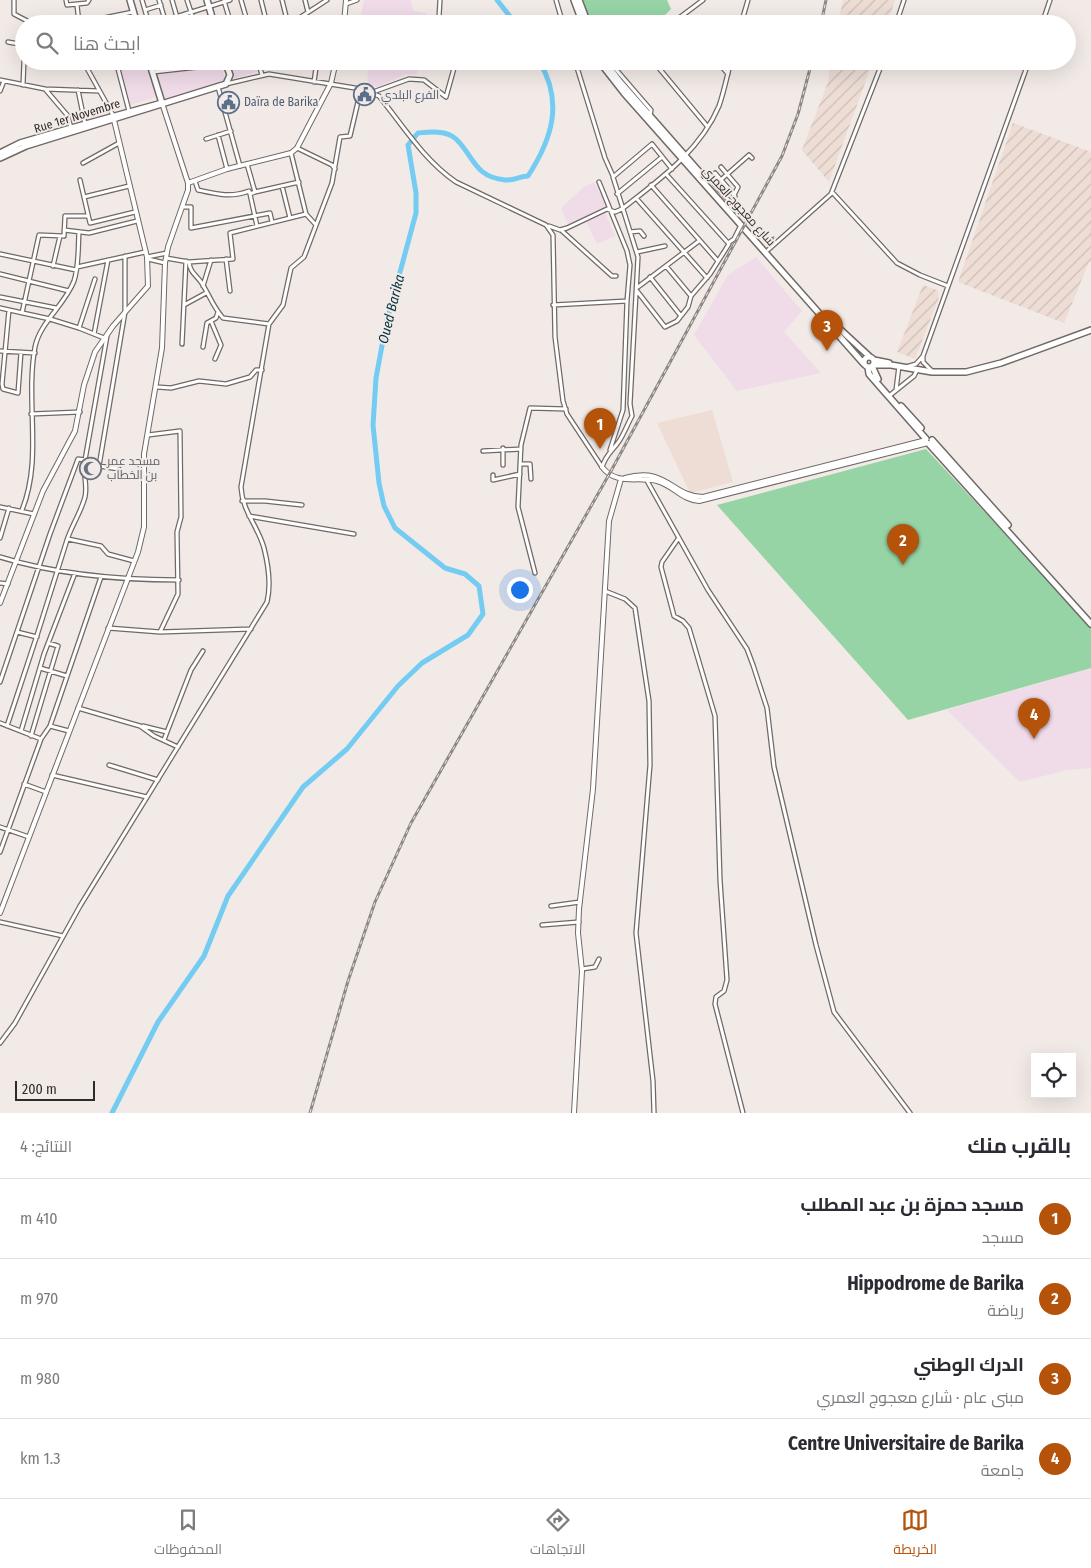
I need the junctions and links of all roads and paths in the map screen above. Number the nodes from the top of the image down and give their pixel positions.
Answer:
1 (14, 0) edge
2 (66, 0) edge
3 (89, 0) edge
4 (130, 0) edge
5 (142, 0) edge
6 (159, 0) edge
7 (172, 0) edge
8 (187, 0) edge
9 (207, 0) edge
10 (230, 0) edge
11 (241, 0) edge
12 (261, 0) edge
13 (282, 0) edge
14 (305, 0) edge
15 (327, 0) edge
16 (357, 0) edge
17 (440, 0) edge
18 (556, 0) edge
19 (574, 0) edge
20 (579, 0) edge
21 (703, 0) edge
22 (748, 0) edge
23 (904, 0) edge
24 (1050, 0) edge
25 (224, 1) edge
26 (346, 2) edge
27 (698, 2) edge
28 (76, 5) junction
29 (160, 5) junction
30 (209, 6) junction
31 (145, 10) junction
32 (133, 12) junction
33 (191, 12) junction
34 (308, 12) junction
35 (16, 15) edge
36 (78, 15) edge
37 (121, 15) edge
38 (134, 15) edge
39 (147, 15) edge
40 (163, 15) edge
41 (177, 15) edge
42 (180, 15) edge
43 (192, 15) edge
44 (212, 15) edge
45 (228, 15) edge
46 (245, 15) edge
47 (265, 15) edge
48 (286, 15) edge
49 (303, 15) edge
50 (345, 15) edge
51 (439, 15) edge
52 (560, 15) edge
53 (580, 15) edge
54 (585, 15) edge
55 (683, 15) edge
56 (744, 15) edge
57 (899, 15) edge
58 (1045, 15) edge
59 (8, 42) dead end
60 (15, 43) edge
61 (24, 70) edge
62 (88, 70) edge
63 (118, 70) edge
64 (166, 70) edge
65 (228, 70) edge
66 (261, 70) edge
67 (316, 70) edge
68 (334, 70) edge
69 (454, 70) edge
70 (578, 70) edge
71 (606, 70) edge
72 (613, 70) edge
73 (661, 70) edge
74 (725, 70) edge
75 (729, 70) edge
76 (879, 70) edge
77 (1026, 70) edge
78 (152, 72) joint
79 (728, 74) junction
80 (262, 75) junction
81 (2, 80) edge
82 (314, 82) junction
83 (331, 83) junction
84 (226, 84) junction
85 (23, 85) junction
86 (218, 87) junction
87 (45, 88) junction
88 (361, 89) junction
89 (78, 90) junction
90 (100, 91) junction
91 (0, 92) edge
92 (372, 92) junction
93 (162, 103) junction
94 (129, 111) junction
95 (114, 117) junction
96 (85, 124) junction
97 (708, 126) junction
98 (71, 128) junction
99 (230, 131) junction
100 (218, 135) junction
101 (206, 139) dead end
102 (119, 143) junction
103 (297, 148) junction
104 (0, 153) edge
105 (291, 154) junction
106 (662, 157) junction
107 (0, 158) edge
108 (684, 158) junction
109 (752, 158) dead end
110 (84, 163) dead end
111 (247, 164) junction
112 (240, 166) junction
113 (721, 167) dead end
114 (227, 169) junction
115 (672, 169) junction
116 (336, 170) junction
117 (715, 173) dead end
118 (666, 174) junction
119 (728, 174) junction
120 (613, 177) junction
121 (80, 180) dead end
122 (721, 180) junction
123 (195, 181) junction
124 (299, 182) junction
125 (599, 182) dead end
126 (188, 183) junction
127 (651, 185) junction
128 (128, 186) junction
129 (282, 186) junction
130 (255, 192) junction
131 (832, 192) junction
132 (250, 194) junction
133 (617, 194) junction
134 (734, 195) junction
135 (84, 197) junction
136 (636, 198) junction
137 (732, 206) junction
138 (184, 207) junction
139 (622, 209) junction
140 (613, 211) junction
141 (135, 212) junction
142 (306, 214) junction
143 (88, 216) junction
144 (256, 216) junction
145 (290, 218) junction
146 (137, 221) junction
147 (272, 223) junction
148 (742, 224) junction
149 (316, 225) junction
150 (546, 225) junction
151 (257, 226) junction
152 (64, 230) junction
153 (560, 230) junction
154 (79, 232) junction
155 (630, 232) junction
156 (60, 236) junction
157 (644, 236) dead end
158 (699, 241) junction
159 (728, 243) junction
160 (665, 246) dead end
161 (768, 250) junction
162 (145, 252) junction
163 (637, 252) junction
164 (167, 253) junction
165 (685, 253) junction
166 (0, 254) edge
167 (124, 256) junction
168 (147, 258) junction
169 (226, 259) junction
170 (108, 260) junction
171 (211, 260) junction
172 (717, 260) junction
173 (166, 261) junction
174 (35, 262) junction
175 (187, 262) junction
176 (53, 266) junction
177 (666, 266) junction
178 (77, 269) junction
179 (0, 274) edge
180 (616, 276) dead end
181 (650, 277) junction
182 (707, 278) junction
183 (95, 279) dead end
184 (29, 282) junction
185 (203, 286) junction
186 (948, 286) junction
187 (637, 289) junction
188 (69, 291) junction
189 (230, 291) dead end
190 (206, 293) junction
191 (692, 296) junction
192 (0, 297) edge
193 (24, 301) junction
194 (628, 301) junction
195 (184, 305) junction
196 (553, 305) junction
197 (0, 308) edge
198 (56, 308) junction
199 (9, 310) junction
200 (125, 312) junction
201 (218, 312) junction
202 (22, 313) junction
203 (681, 316) junction
204 (50, 319) junction
205 (211, 321) junction
206 (269, 324) junction
207 (79, 328) junction
208 (1091, 330) edge
209 (108, 333) junction
210 (94, 334) junction
211 (104, 338) junction
212 (182, 344) dead end
213 (204, 347) dead end
214 (2, 351) edge
215 (21, 352) junction
216 (34, 353) junction
217 (923, 356) junction
218 (215, 359) dead end
219 (870, 363) junction
220 (902, 366) junction
221 (917, 369) junction
222 (262, 370) junction
223 (932, 372) junction
224 (156, 387) junction
225 (892, 394) junction
226 (566, 409) junction
227 (80, 412) junction
228 (31, 414) junction
229 (148, 435) junction
230 (929, 441) junction
231 (503, 448) junction
232 (521, 449) junction
233 (483, 450) dead end
234 (610, 450) junction
235 (85, 460) junction
236 (520, 464) junction
237 (503, 465) dead end
238 (602, 467) junction
239 (119, 469) dead end
240 (520, 474) junction
241 (493, 475) dead end
242 (646, 478) junction
243 (622, 479) junction
244 (531, 480) dead end
245 (242, 501) junction
246 (302, 505) dead end
247 (0, 507) edge
248 (9, 508) junction
249 (22, 510) junction
250 (34, 514) junction
251 (249, 516) junction
252 (354, 534) dead end
253 (0, 538) edge
254 (678, 538) junction
255 (68, 539) junction
256 (1032, 554) junction
257 (0, 557) edge
258 (134, 561) junction
259 (16, 562) junction
260 (39, 568) junction
261 (60, 570) junction
262 (75, 573) junction
263 (535, 573) dead end
264 (101, 577) junction
265 (127, 580) junction
266 (179, 580) junction
267 (0, 583) edge
268 (8, 584) junction
269 (604, 591) junction
270 (0, 603) edge
271 (1091, 619) edge
272 (1091, 624) edge
273 (108, 628) junction
274 (251, 629) junction
275 (17, 632) junction
276 (160, 632) junction
277 (37, 637) junction
278 (48, 643) junction
279 (203, 651) dead end
280 (40, 668) junction
281 (52, 671) junction
282 (66, 676) junction
283 (0, 682) edge
284 (78, 708) junction
285 (0, 724) edge
286 (8, 726) junction
287 (50, 726) junction
288 (140, 726) junction
289 (157, 730) junction
290 (21, 731) junction
291 (69, 731) junction
292 (167, 732) junction
293 (32, 736) junction
294 (154, 736) junction
295 (41, 739) junction
296 (164, 740) junction
297 (178, 747) junction
298 (109, 765) dead end
299 (52, 775) junction
300 (158, 780) junction
301 (24, 784) junction
302 (46, 792) junction
303 (147, 797) junction
304 (0, 827) edge
305 (8, 830) junction
306 (29, 837) junction
307 (0, 852) edge
308 (580, 902) junction
309 (551, 906) dead end
310 (0, 913) edge
311 (0, 922) edge
312 (579, 922) junction
313 (542, 925) dead end
314 (64, 936) junction
315 (599, 959) dead end
316 (582, 969) junction
317 (0, 1043) edge
318 (574, 1113) edge
319 (654, 1113) edge
320 (743, 1113) edge
321 (910, 1113) edge

1 - 35 street
2 - 28 street
3 - 28 street
4 - 32 main road
5 - 31 street
6 - 29 street
7 - 41 street
8 - 33 street
9 - 30 main road
10 - 25 street
11 - 46 street
12 - 47 street
13 - 48 street
14 - 34 street
15 - 34 street
16 - 26 street
17 - 51 street
18 - 52 street
19 - 53 main road
20 - 54 main road
21 - 27 street
22 - 56 street
23 - 57 street
24 - 58 street
25 - 30 street
25 - 45 street
26 - 50 street
27 - 55 street
28 - 36 street
29 - 31 street
29 - 40 street
30 - 33 street
30 - 44 main road
31 - 39 street
32 - 37 street
32 - 38 main road
33 - 42 street
33 - 43 street
34 - 49 street
59 - 60 street
61 - 85 street
62 - 90 street
63 - 94 street
64 - 78 street
65 - 84 main road
66 - 80 street
67 - 82 street
68 - 83 street
69 - 92 street
70 - 120 street
71 - 108 main road, شارع معجوج العمري
72 - 108 main road, شارع معجوج العمري
73 - 97 street
74 - 79 street
75 - 79 street
76 - 131 street
77 - 186 street
78 - 93 main road
79 - 97 street
80 - 82 street
80 - 84 street
81 - 85 street
81 - 91 street
82 - 83 street
83 - 88 street
83 - 103 street
84 - 86 main road
85 - 87 street
86 - 93 main road
86 - 99 street
87 - 89 street
87 - 98 street
88 - 92 street
88 - 116 street
89 - 90 street
89 - 96 street
90 - 95 street
92 - 150 street
93 - 94 main road, Rue 1er Novembre
93 - 95 main road
93 - 126 street
94 - 95 main road, Rue 1er Novembre
95 - 96 main road, Rue 1er Novembre
95 - 102 street
95 - 107 main road
96 - 98 main road, Rue 1er Novembre
97 - 108 street
98 - 104 main road, Rue 1er Novembre
99 - 100 street
99 - 112 street
100 - 101 street
100 - 114 street
102 - 110 street
102 - 128 street
103 - 105 street
103 - 116 street
105 - 111 street
105 - 124 street
106 - 115 street
106 - 120 street
106 - 133 street
108 - 115 street
108 - 137 main road, شارع معجوج العمري
108 - 148 main road, شارع معجوج العمري
109 - 119 street
111 - 112 street
111 - 130 street
112 - 114 street
113 - 119 street
114 - 123 street
115 - 118 street
116 - 149 street
117 - 122 street
118 - 127 street
118 - 159 street
119 - 122 street
119 - 134 street
120 - 133 street
121 - 135 street
122 - 134 street
122 - 137 street
123 - 126 street
123 - 132 street
124 - 129 street
124 - 142 street
125 - 140 street
126 - 138 street
127 - 136 street
127 - 158 street
128 - 135 street
128 - 141 street
129 - 130 street
129 - 145 street
130 - 132 street
131 - 161 street
131 - 186 street
132 - 144 street
133 - 139 street
134 - 137 street
135 - 143 street
136 - 139 street
136 - 165 street
137 - 161 main road, شارع معجوج العمري
138 - 144 street
138 - 164 street
139 - 140 street
139 - 155 street
140 - 153 street
140 - 194 street
141 - 143 street
141 - 146 street
142 - 145 street
142 - 149 street
143 - 152 street
144 - 147 street
144 - 151 street
145 - 147 street
146 - 154 street
146 - 162 street
147 - 151 street
148 - 159 street
148 - 219 main road, شارع معجوج العمري
149 - 206 street
150 - 153 street
150 - 196 street
151 - 169 street
152 - 154 street
152 - 156 street
153 - 180 street
154 - 178 street
155 - 157 street
155 - 163 street
156 - 174 street
156 - 176 street
158 - 165 street
158 - 172 street
159 - 172 street
160 - 163 street
161 - 219 main road, شارع معجوج العمري
162 - 167 street
162 - 168 street
163 - 187 street
164 - 168 street
164 - 173 street
165 - 177 street
165 - 182 street
166 - 174 street
167 - 170 street
167 - 200 street
168 - 173 street
168 - 200 street
169 - 171 street
169 - 189 street
170 - 178 street
170 - 210 street
171 - 175 street
171 - 185 street
172 - 182 street
173 - 175 street
173 - 224 street
174 - 176 street
174 - 184 street
175 - 185 street
175 - 195 street
176 - 178 street
177 - 181 street
177 - 191 street
178 - 188 street
179 - 184 street
181 - 187 street
181 - 203 street
182 - 191 street
183 - 207 street
184 - 188 street
184 - 193 street
185 - 190 street
186 - 217 street
187 - 203 street
187 - 234 street
188 - 198 street
190 - 195 street
190 - 201 street
191 - 203 street
192 - 193 street
193 - 198 street
193 - 202 street
194 - 196 street
194 - 234 street
195 - 212 street
196 - 226 street
197 - 199 street
198 - 204 street
199 - 202 street
199 - 214 street
200 - 209 street
200 - 239 street
201 - 205 street
201 - 206 street
202 - 204 street
204 - 207 street
204 - 216 street
205 - 213 street
205 - 218 street
206 - 222 street
207 - 210 street
208 - 223 main road
209 - 211 street
209 - 235 street
210 - 211 street
211 - 227 street
214 - 215 street
214 - 215 street
215 - 216 street
216 - 228 street
217 - 220 street
217 - 223 street
219 - 220 main road
219 - 225 main road
219 - 225 main road
220 - 221 main road
220 - 225 street
221 - 223 main road
221 - 225 street
222 - 224 street
222 - 245 street
224 - 229 street
225 - 230 main road
226 - 232 street
226 - 238 street
227 - 228 street
227 - 250 street
228 - 249 street
229 - 258 street
229 - 266 street
230 - 242 street
230 - 256 main road
231 - 232 street
231 - 233 street
231 - 237 street
232 - 236 street
234 - 238 street
235 - 255 street
235 - 260 street
236 - 240 street
236 - 244 street
238 - 243 street
240 - 241 street
240 - 263 street
242 - 243 street
242 - 254 street
243 - 269 street
245 - 246 street
245 - 251 street
247 - 248 street
248 - 249 street
248 - 253 street
249 - 250 street
250 - 259 street
251 - 252 street
251 - 274 street
254 - 320 street
254 - 321 street
255 - 258 street
255 - 261 street
256 - 271 main road
256 - 272 main road
257 - 259 street
258 - 265 street
259 - 260 street
259 - 268 street
260 - 261 street
260 - 275 street
261 - 262 street
261 - 277 street
262 - 264 street
262 - 278 street
264 - 265 street
264 - 282 street
265 - 266 street
265 - 273 street
266 - 276 street
267 - 268 street
268 - 270 street
269 - 308 street
269 - 319 street
273 - 276 street
273 - 284 street
274 - 276 street
274 - 297 street
275 - 277 street
275 - 283 street
277 - 286 street
278 - 280 street
278 - 281 street
279 - 292 street
280 - 281 street
280 - 290 street
281 - 282 street
281 - 293 street
282 - 287 street
284 - 288 street
284 - 291 street
285 - 286 street
286 - 290 street
287 - 291 street
287 - 295 street
288 - 289 street
288 - 294 street
289 - 292 street
289 - 294 street
290 - 293 street
291 - 299 street
292 - 296 street
293 - 295 street
294 - 296 street
295 - 301 street
296 - 297 street
297 - 300 street
298 - 300 street
299 - 302 street
299 - 303 street
300 - 303 street
301 - 302 street
301 - 305 street
302 - 306 street
303 - 314 street
304 - 305 street
305 - 306 street
305 - 307 street
306 - 310 street
308 - 309 street
308 - 312 street
311 - 314 street
312 - 313 street
312 - 316 street
314 - 317 street
315 - 316 street
316 - 318 street

